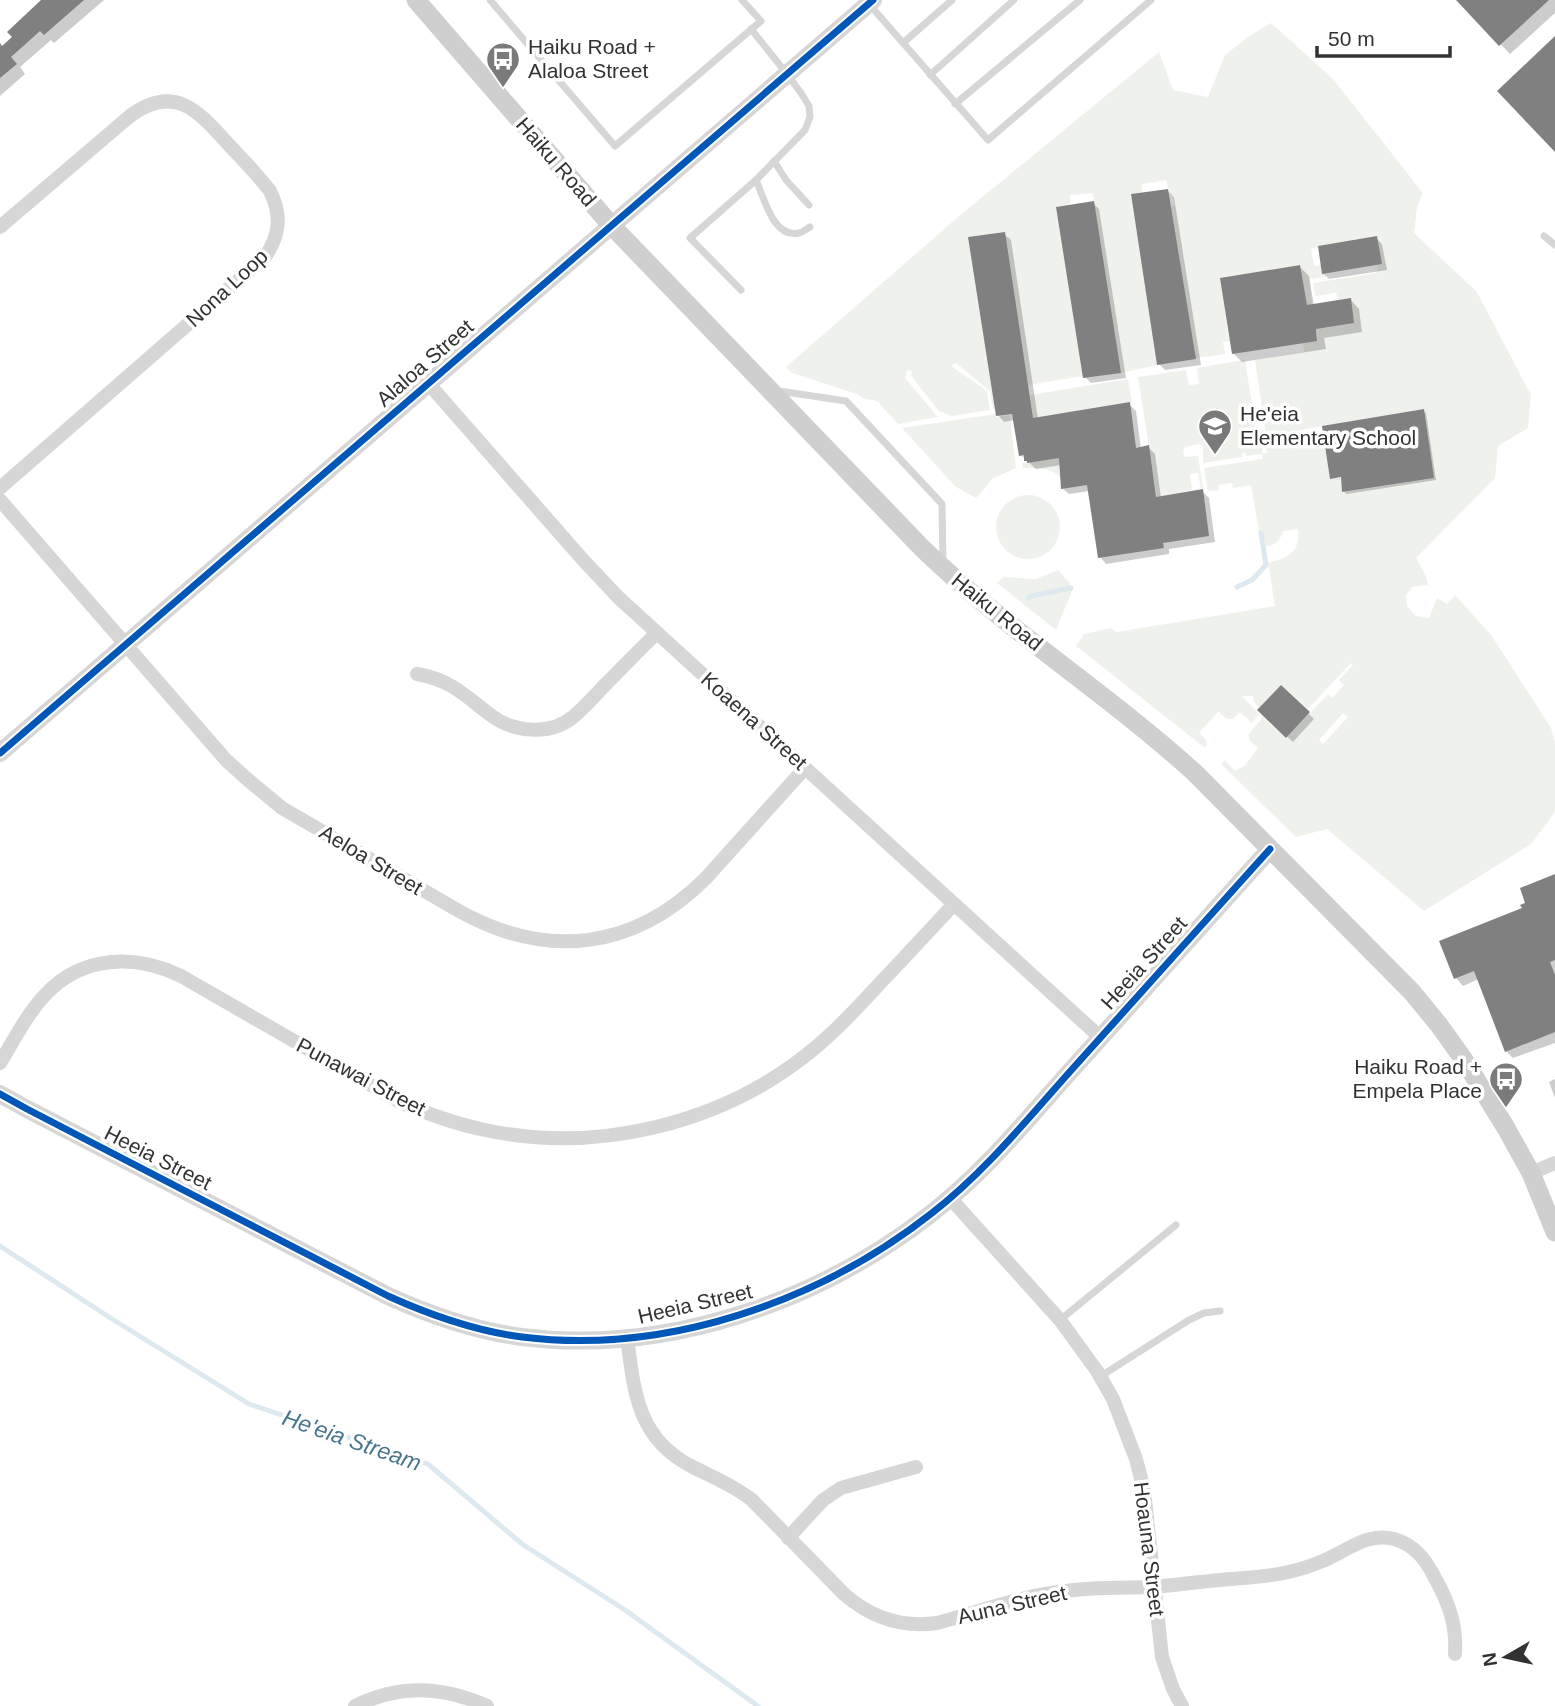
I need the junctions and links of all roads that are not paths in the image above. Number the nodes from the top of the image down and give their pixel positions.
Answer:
1 (416, 0) edge
2 (490, 0) edge
3 (742, 0) edge
4 (952, 0) edge
5 (1014, 0) edge
6 (1080, 0) edge
7 (1151, 0) edge
8 (871, 2) edge
9 (751, 29) junction
10 (903, 43) junction
11 (788, 74) junction
12 (930, 75) junction
13 (956, 104) junction
14 (774, 161) junction
15 (756, 180) junction
16 (810, 205) dead end
17 (611, 225) junction
18 (0, 227) edge
19 (810, 227) dead end
20 (1544, 236) dead end
21 (1555, 244) edge
22 (741, 290) dead end
23 (428, 383) junction
24 (770, 390) junction
25 (0, 488) edge
26 (0, 500) edge
27 (943, 568) junction
28 (657, 633) junction
29 (126, 644) junction
30 (417, 674) dead end
31 (0, 753) edge
32 (805, 768) junction
33 (1270, 849) junction
34 (954, 904) junction
35 (1101, 1038) junction
36 (0, 1063) edge
37 (0, 1094) edge
38 (1555, 1163) edge
39 (1531, 1172) junction
40 (950, 1198) junction
41 (1176, 1225) dead end
42 (1555, 1232) edge
43 (1220, 1311) dead end
44 (1060, 1321) junction
45 (627, 1337) junction
46 (1100, 1377) junction
47 (916, 1467) dead end
48 (788, 1538) junction
49 (1155, 1587) junction
50 (1455, 1654) dead end
51 (355, 1706) edge
52 (487, 1706) edge
53 (1182, 1706) edge

1 - 17 main road, Haiku Road
2 - 9 lane
3 - 9 lane
4 - 10 lane
5 - 12 lane
6 - 13 lane
7 - 13 lane
8 - 10 lane
8 - 11 street, Alaloa Street
9 - 11 lane
10 - 12 lane
11 - 14 lane
11 - 17 street, Alaloa Street
12 - 13 lane
14 - 15 lane
14 - 16 lane
15 - 19 lane
15 - 22 lane
17 - 23 street, Alaloa Street
17 - 24 main road, Haiku Road
18 - 25 street, Nona Loop
20 - 21 lane
23 - 28 street, Koaena Street
23 - 29 street, Alaloa Street
24 - 27 main road, Haiku Road
24 - 27 lane
26 - 29 street, Aeloa Street
27 - 33 main road, Haiku Road
28 - 30 street
28 - 32 street, Koaena Street
29 - 31 street, Alaloa Street
29 - 32 street, Aeloa Street
32 - 34 street, Koaena Street
33 - 35 street, Heeia Street
33 - 39 main road, Haiku Road
34 - 35 street, Koaena Street
34 - 36 street, Punawai Street
35 - 40 street, Heeia Street
37 - 45 street, Heeia Street
38 - 39 street
39 - 42 main road, Haiku Road
40 - 44 street, Hoauna Street
40 - 45 street, Heeia Street
41 - 44 lane
43 - 46 lane
44 - 46 street, Hoauna Street
45 - 48 street, Auna Street
46 - 49 street, Hoauna Street
47 - 48 street
48 - 49 street, Auna Street
49 - 50 street, Auna Street
49 - 53 street, Hoauna Street
51 - 52 street

